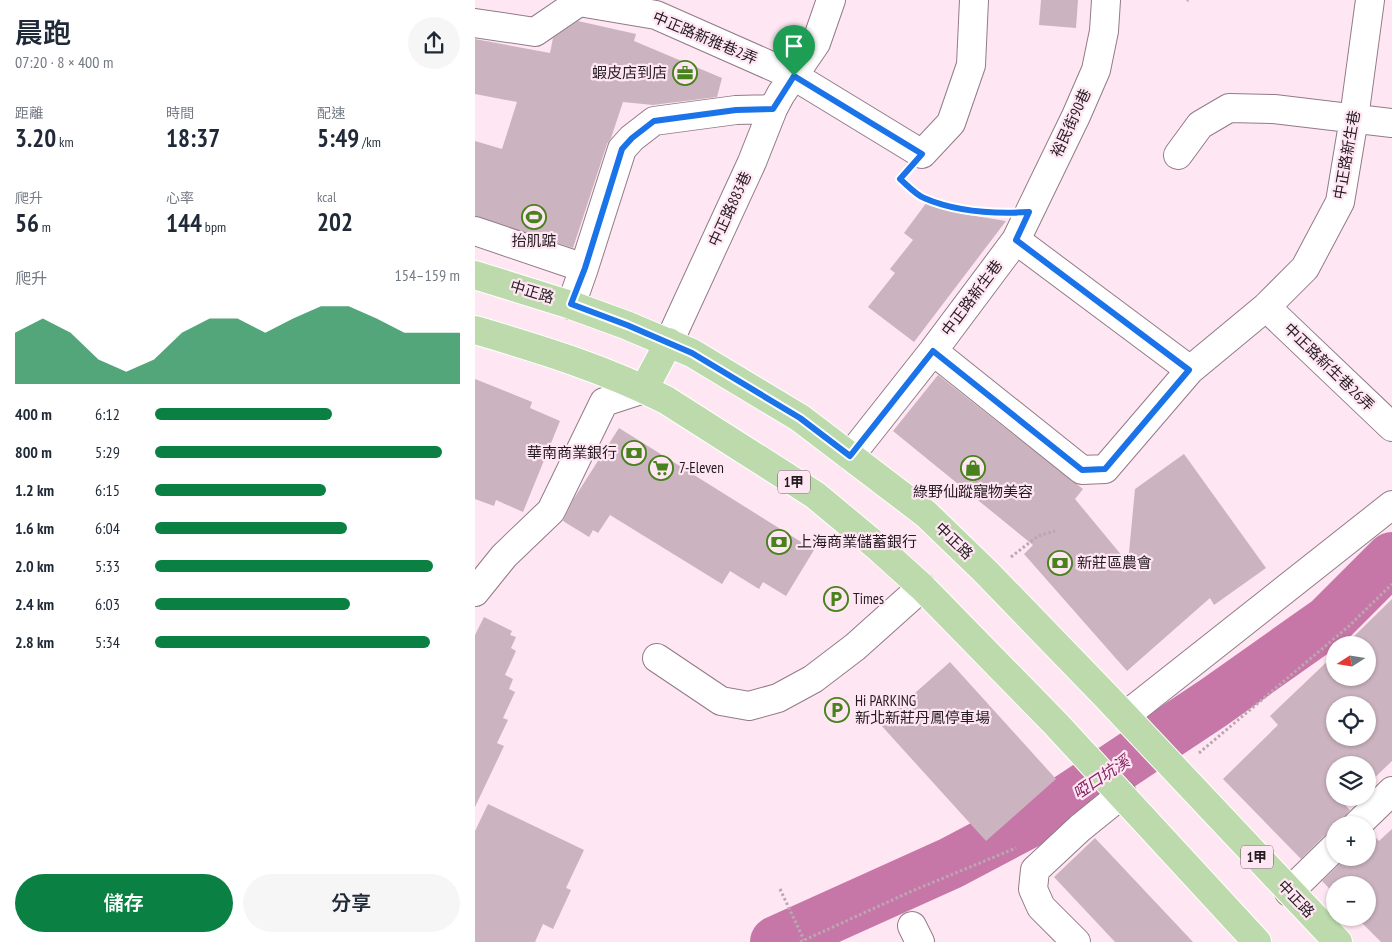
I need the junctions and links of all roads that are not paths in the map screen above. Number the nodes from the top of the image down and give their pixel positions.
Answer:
1 (831, 0) edge
2 (974, 0) edge
3 (1106, 0) edge
4 (1370, 0) edge
5 (579, 1) edge
6 (475, 23) edge
7 (794, 76) junction
8 (773, 109) junction
9 (1355, 118) junction
10 (1392, 122) edge
11 (1178, 154) dead end
12 (475, 231) edge
13 (1016, 240) junction
14 (585, 268) junction
15 (475, 274) edge
16 (571, 304) junction
17 (1266, 307) junction
18 (475, 330) edge
19 (669, 342) junction
20 (933, 351) junction
21 (1189, 370) junction
22 (644, 389) junction
23 (1392, 427) edge
24 (850, 456) junction
25 (1392, 505) edge
26 (922, 586) junction
27 (475, 592) edge
28 (657, 658) dead end
29 (1125, 716) junction
30 (1392, 791) edge
31 (1122, 794) junction
32 (1366, 816) edge
33 (1326, 856) edge
34 (1289, 892) junction
35 (1076, 942) edge
36 (1257, 942) edge
37 (1338, 942) edge

1 - 7 street, 中正路883巷
2 - 7 street, 中正路新雅巷2弄
3 - 13 street, 裕民街90巷
4 - 9 street, 中正路新生巷
5 - 6 street, 中正路新雅巷2弄
5 - 7 street, 中正路新雅巷2弄
7 - 8 street, 中正路883巷
8 - 14 street
8 - 19 street, 中正路883巷
9 - 10 street
9 - 11 street
9 - 17 street, 中正路新生巷
12 - 14 street
13 - 20 street, 中正路新生巷
13 - 21 street
14 - 16 street
15 - 16 main road, 中正路 / 1甲
16 - 19 main road, 中正路 / 1甲
17 - 21 street, 中正路新生巷
17 - 23 street, 中正路新生巷26弄
18 - 22 main road, 1甲
19 - 22 main road
19 - 24 main road, 中正路 / 1甲
20 - 21 street, 中正路新生巷
20 - 24 street, 中正路新生巷
22 - 26 main road, 1甲
22 - 27 street
24 - 29 main road, 中正路 / 1甲
25 - 29 street
26 - 28 street
26 - 31 main road, 1甲
29 - 34 main road, 中正路 / 1甲
30 - 32 street
31 - 35 street
31 - 36 main road, 1甲
33 - 34 street
34 - 37 main road, 中正路 / 1甲

